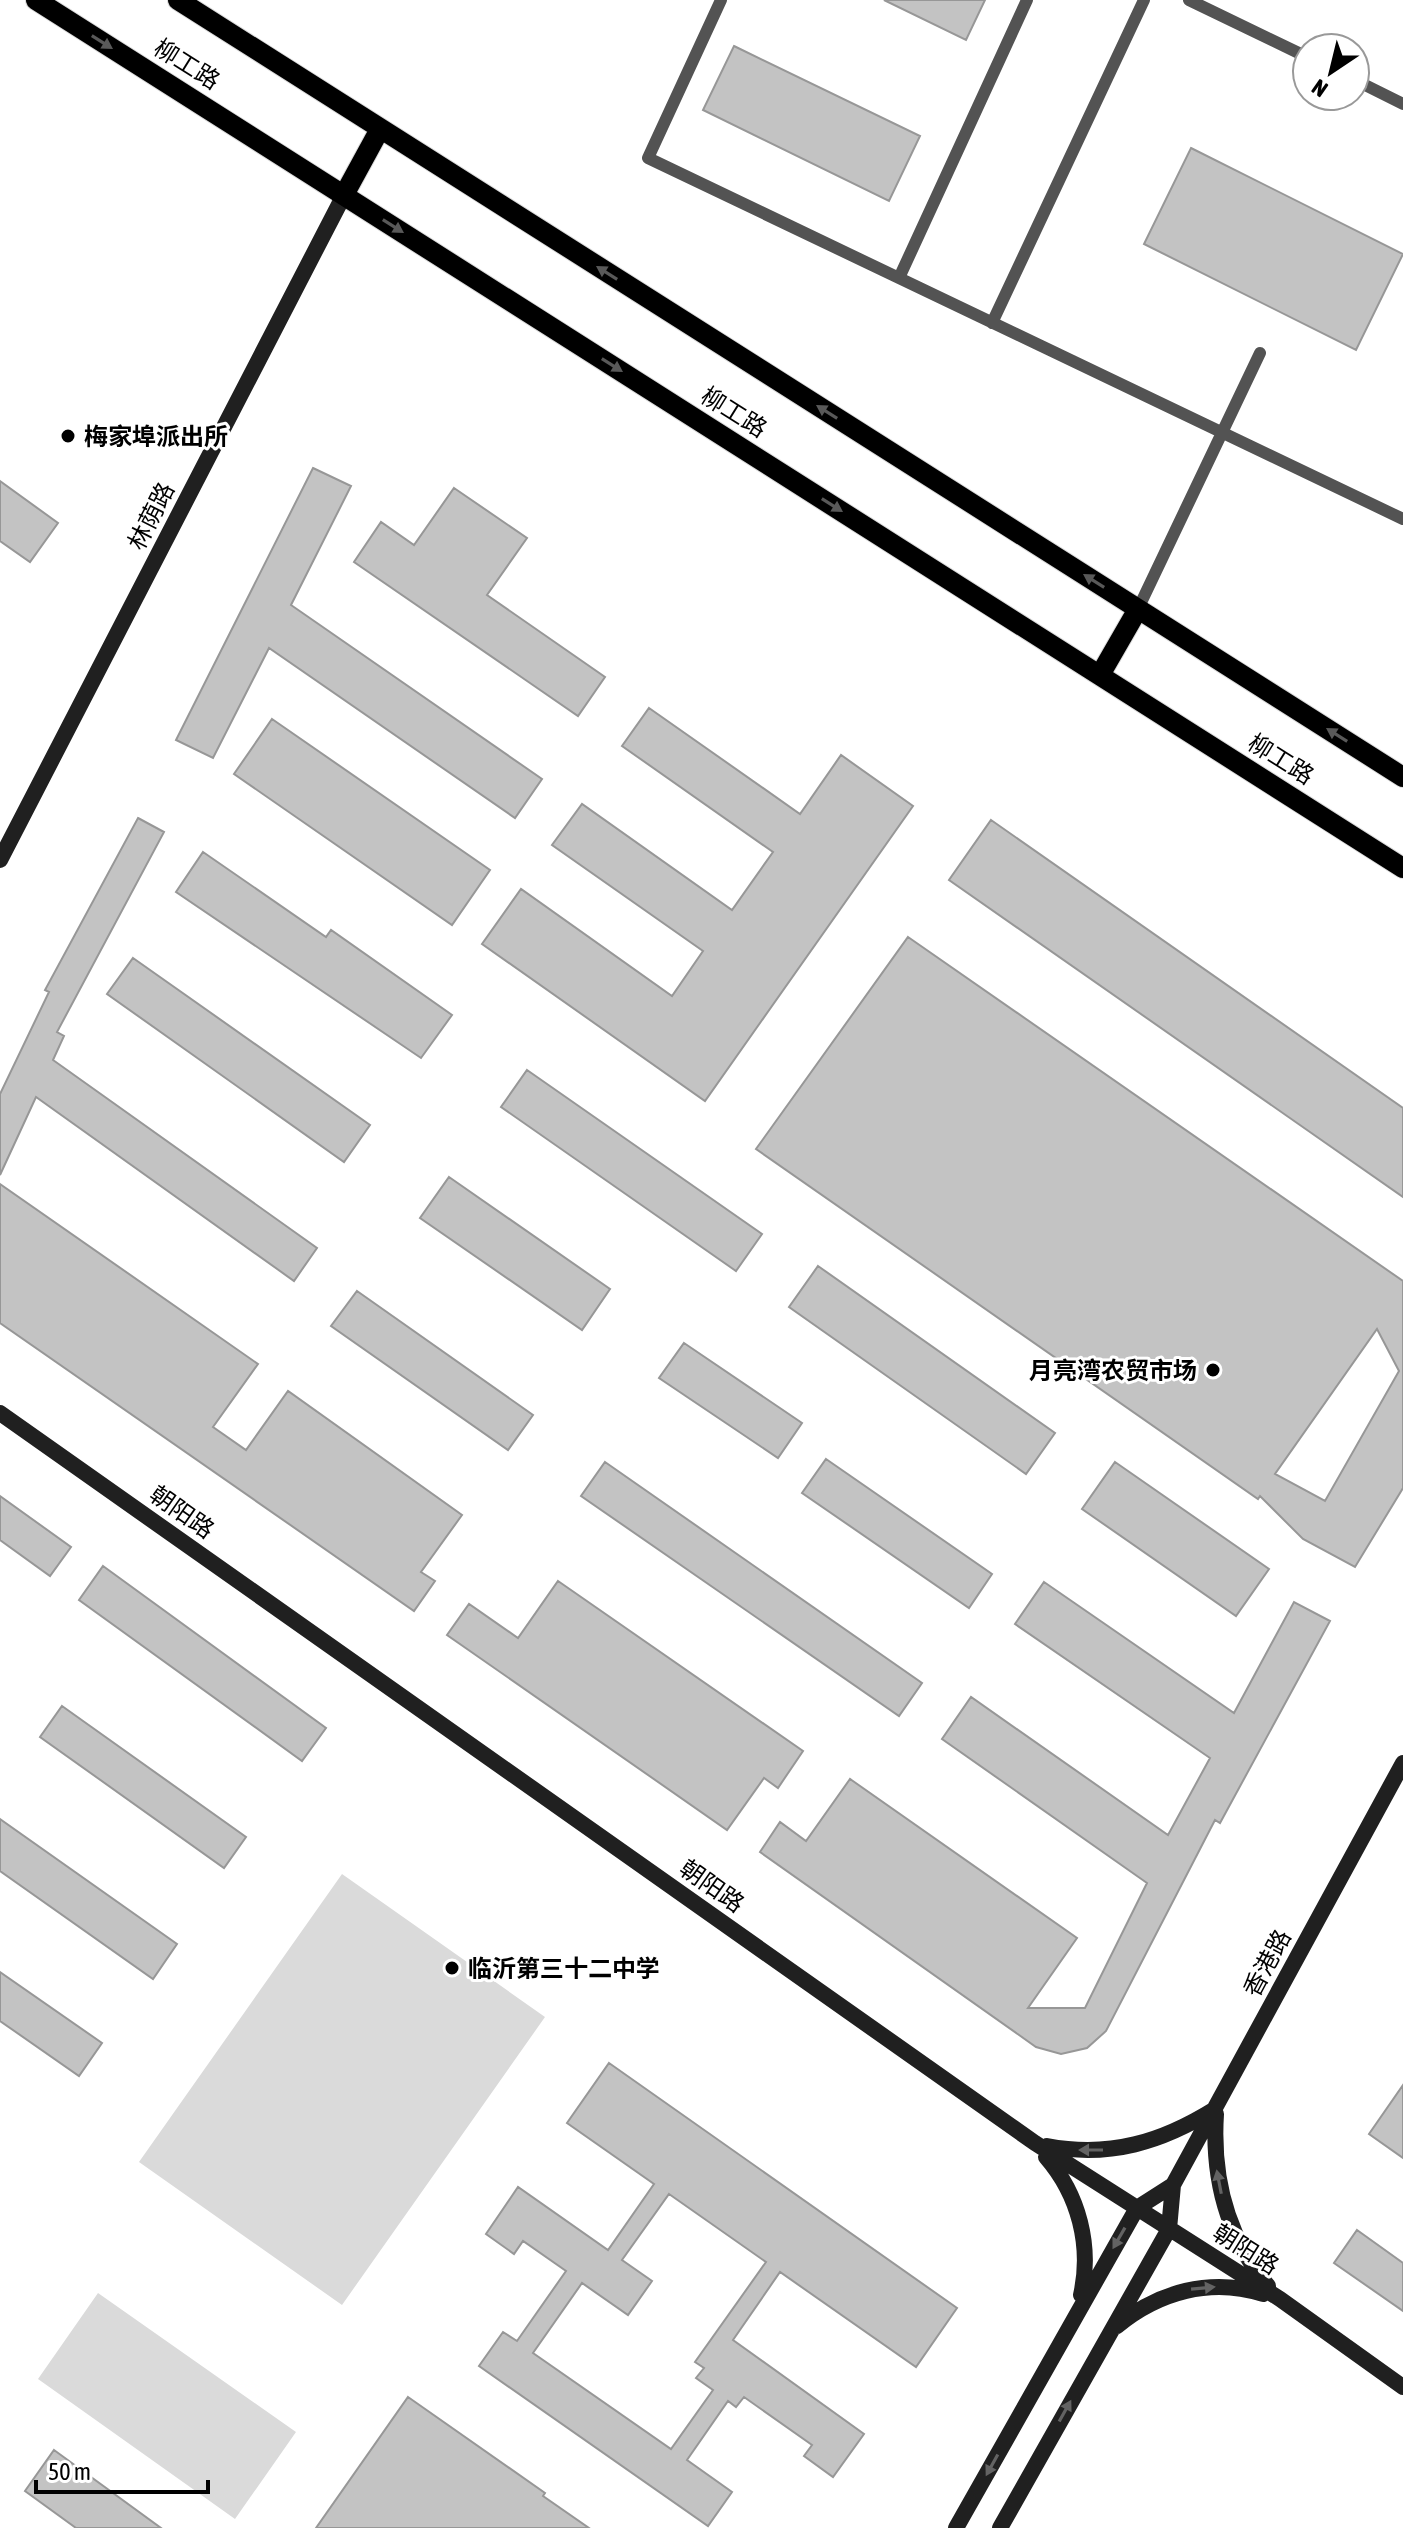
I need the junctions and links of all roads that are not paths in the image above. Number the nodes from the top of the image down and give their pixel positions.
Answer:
1 (36, 0) edge
2 (178, 0) edge
3 (721, 0) edge
4 (1027, 0) edge
5 (1144, 0) edge
6 (1189, 0) edge
7 (1291, 49) edge
8 (1371, 88) edge
9 (1403, 104) edge
10 (380, 129) junction
11 (344, 195) junction
12 (899, 278) junction
13 (992, 323) junction
14 (1260, 353) dead end
15 (1222, 433) junction
16 (1403, 519) edge
17 (1138, 609) junction
18 (1100, 675) junction
19 (1403, 777) edge
20 (0, 860) edge
21 (1403, 868) edge
22 (0, 1413) edge
23 (1403, 1763) edge
24 (1216, 2108) junction
25 (1035, 2143) junction
26 (1173, 2185) junction
27 (1137, 2208) junction
28 (1169, 2229) junction
29 (1280, 2299) junction
30 (1077, 2314) junction
31 (1109, 2332) junction
32 (1403, 2387) edge
33 (956, 2528) edge
34 (1000, 2528) edge

1 -> 11 main road, 柳工路
2 - 10 main road, 柳工路
3 - 12 lane
4 - 12 lane
5 - 13 lane
6 - 7 lane
8 - 9 lane
10 - 11 main road
17 -> 10 main road, 柳工路
11 -> 18 main road, 柳工路
11 - 20 street, 林荫路
12 - 13 lane
13 - 15 lane
14 - 15 lane
15 - 16 lane
15 - 17 lane
17 - 18 main road
19 -> 17 main road, 柳工路
18 - 21 main road, 柳工路
22 - 25 street, 朝阳路
23 - 24 street, 香港路
24 -> 25 street
24 - 26 street, 香港路
29 -> 24 street
25 - 27 street, 朝阳路
25 - 30 street
26 - 27 street, 香港路
26 - 28 street, 香港路
27 - 28 street, 朝阳路
27 -> 30 street, 香港路
28 - 29 street, 朝阳路
28 - 31 street, 香港路
31 -> 29 street
29 - 32 street, 朝阳路
30 -> 33 street, 香港路
34 -> 31 street, 香港路

